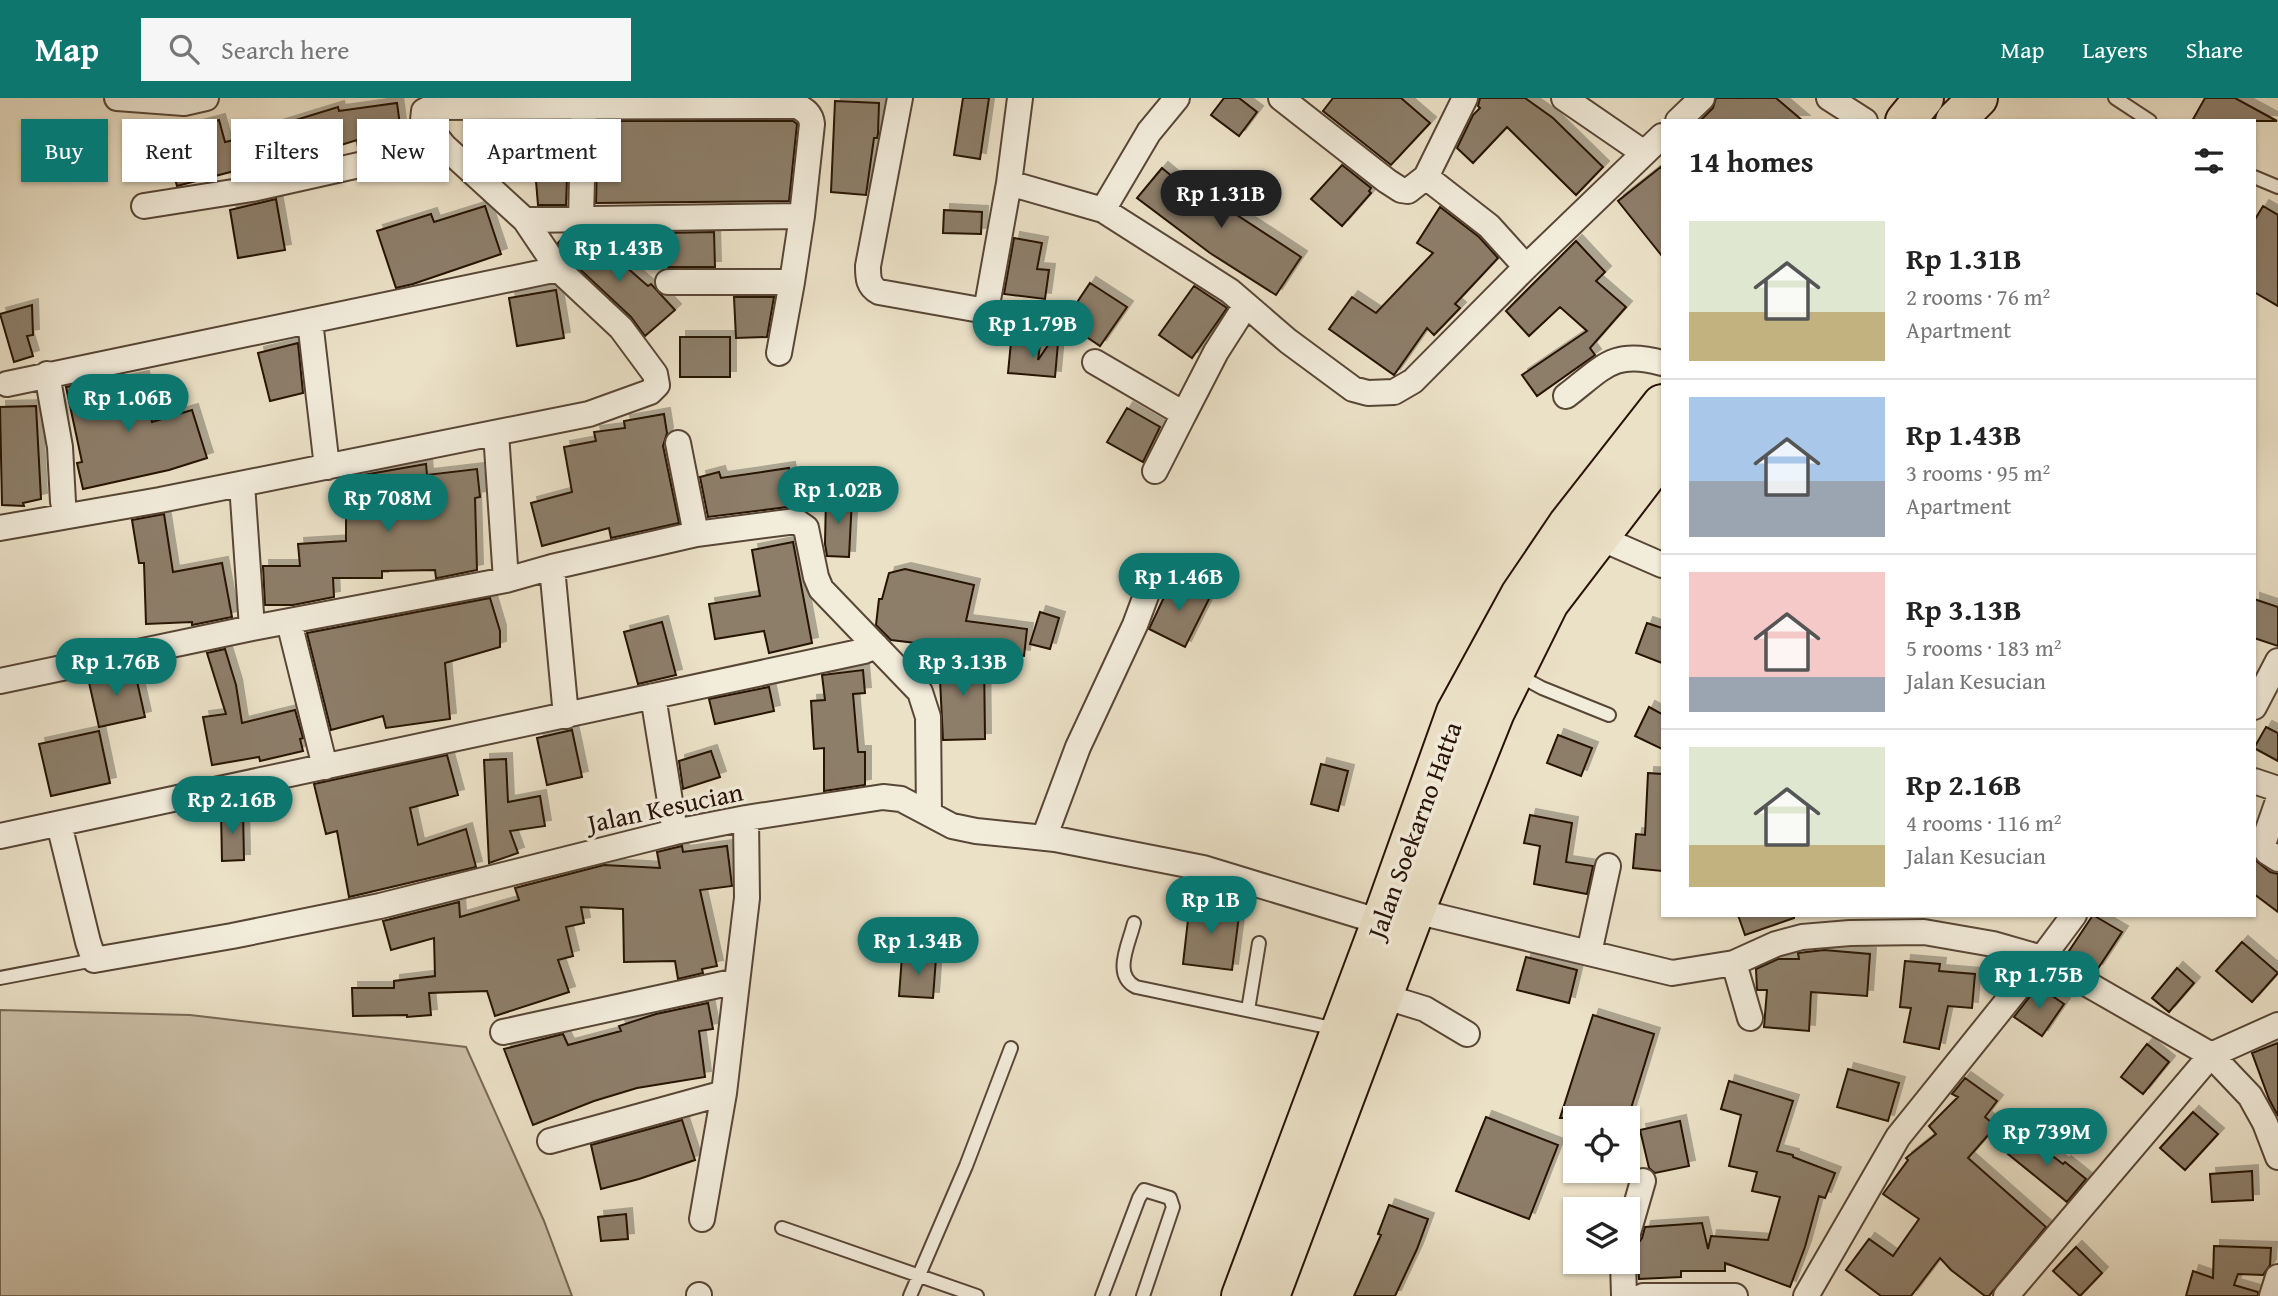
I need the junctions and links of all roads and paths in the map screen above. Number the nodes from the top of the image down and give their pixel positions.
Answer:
1 (117, 98) edge
2 (206, 98) edge
3 (900, 98) edge
4 (1020, 98) edge
5 (1177, 98) edge
6 (1281, 98) edge
7 (1465, 98) edge
8 (1564, 98) edge
9 (1702, 98) edge
10 (1829, 98) edge
11 (1924, 98) edge
12 (1978, 98) edge
13 (2115, 98) edge
14 (583, 103) edge
15 (423, 119) edge
16 (1680, 119) edge
17 (1862, 119) edge
18 (1907, 119) edge
19 (1957, 119) edge
20 (2147, 119) edge
21 (1661, 137) edge
22 (449, 151) edge
23 (1644, 153) junction
24 (357, 165) edge
25 (1426, 177) junction
26 (2256, 178) edge
27 (1009, 183) junction
28 (2278, 187) edge
29 (144, 206) dead end
30 (1103, 210) junction
31 (802, 216) junction
32 (581, 219) junction
33 (525, 220) junction
34 (1526, 267) junction
35 (558, 269) junction
36 (668, 282) dead end
37 (792, 282) junction
38 (1246, 305) junction
39 (986, 311) junction
40 (310, 321) junction
41 (1060, 328) dead end
42 (779, 353) dead end
43 (1095, 362) dead end
44 (1661, 363) edge
45 (47, 374) junction
46 (7, 384) dead end
47 (1566, 396) dead end
48 (1661, 405) edge
49 (1184, 414) junction
50 (496, 433) junction
51 (678, 443) dead end
52 (1661, 456) edge
53 (327, 467) junction
54 (1156, 471) dead end
55 (242, 484) junction
56 (63, 502) dead end
57 (0, 528) edge
58 (696, 534) junction
59 (1600, 538) junction
60 (1661, 565) edge
61 (552, 567) junction
62 (506, 580) junction
63 (1152, 582) dead end
64 (289, 622) junction
65 (252, 628) junction
66 (876, 646) junction
67 (2278, 661) edge
68 (1514, 673) junction
69 (0, 681) edge
70 (653, 696) junction
71 (2256, 703) edge
72 (1609, 715) dead end
73 (566, 716) junction
74 (324, 766) junction
75 (2256, 782) edge
76 (2278, 789) edge
77 (2278, 801) edge
78 (929, 813) junction
79 (746, 818) junction
80 (59, 824) junction
81 (674, 832) junction
82 (0, 836) edge
83 (1044, 838) junction
84 (2278, 859) edge
85 (1608, 866) dead end
86 (1398, 916) junction
87 (2073, 917) edge
88 (1134, 923) dead end
89 (1818, 925) edge
90 (1259, 943) dead end
91 (1589, 953) junction
92 (2042, 958) junction
93 (94, 960) junction
94 (1734, 963) junction
95 (0, 978) edge
96 (737, 981) junction
97 (1382, 996) junction
98 (1248, 1010) junction
99 (1751, 1018) dead end
100 (2278, 1025) edge
101 (1340, 1030) junction
102 (503, 1032) dead end
103 (1467, 1034) dead end
104 (1011, 1048) dead end
105 (2211, 1055) junction
106 (724, 1093) junction
107 (550, 1140) dead end
108 (2278, 1157) edge
109 (1643, 1181) dead end
110 (1638, 1197) edge
111 (702, 1219) dead end
112 (782, 1228) dead end
113 (1623, 1274) edge
114 (918, 1275) junction
115 (2278, 1277) edge
116 (910, 1296) edge
117 (977, 1296) edge
118 (1101, 1296) edge
119 (1143, 1296) edge
120 (1241, 1296) edge
121 (1270, 1296) edge
122 (1624, 1296) edge
123 (1643, 1296) edge
124 (1735, 1296) edge
125 (1806, 1296) edge
126 (2006, 1296) edge
127 (2272, 1296) edge

1 - 2 street
3 - 39 street
4 - 27 street
5 - 30 street
6 - 25 street
7 - 25 street
8 - 23 street
9 - 16 street
10 - 17 street
11 - 18 highway
12 - 19 highway
13 - 20 lane
14 - 15 street
14 - 31 street
14 - 32 street
21 - 23 street
22 - 33 street
23 - 34 street
24 - 29 street
25 - 34 street
26 - 28 lane
27 - 30 street
27 - 39 street
30 - 38 street
31 - 32 street
31 - 37 street
32 - 33 street
33 - 35 street
34 - 38 street
35 - 40 street
35 - 50 street
36 - 37 street
37 - 42 street
38 - 49 street
39 - 41 street
40 - 45 street
40 - 53 street
43 - 49 street
44 - 47 street
45 - 46 street
45 - 56 street
48 - 86 highway, Jalan Soekarno Hatta
49 - 54 street
50 - 53 street
50 - 62 street
51 - 58 street
52 - 59 highway, Jalan Soekarno Hatta
53 - 55 street
55 - 57 street
55 - 65 street
58 - 61 street
58 - 66 street
59 - 60 street
59 - 68 highway, Jalan Soekarno Hatta
61 - 62 street
61 - 73 street
62 - 64 street
63 - 83 street
64 - 65 street
64 - 74 street
65 - 69 street
66 - 70 street
66 - 78 street
67 - 71 street
68 - 72 lane
68 - 86 highway, Jalan Soekarno Hatta
70 - 73 street
70 - 81 street
73 - 74 street
74 - 80 street
75 - 76 street
77 - 84 street
78 - 79 street, Jalan Kesucian
78 - 83 street, Jalan Kesucian
79 - 81 street, Jalan Kesucian
79 - 96 street
80 - 82 street
80 - 93 street
81 - 93 street, Jalan Kesucian
83 - 86 street, Jalan Kesucian
85 - 91 street
86 - 91 street, Jalan Kesucian
86 - 97 highway, Jalan Soekarno Hatta
86 - 101 highway, Jalan Soekarno Hatta
87 - 92 street
88 - 98 lane
89 - 92 street, Jalan Kesucian
89 - 94 street, Jalan Kesucian
90 - 98 lane
91 - 94 street, Jalan Kesucian
92 - 105 street, Jalan Kesucian
92 - 125 street
93 - 95 lane
94 - 99 street
96 - 102 street
96 - 106 street
97 - 103 street
97 - 121 highway, Jalan Soekarno Hatta
98 - 101 lane
100 - 105 street
101 - 120 highway, Jalan Soekarno Hatta
104 - 114 lane
105 - 108 street, Jalan Kesucian
105 - 126 street
106 - 107 street
106 - 111 street
109 - 110 street
112 - 114 lane
113 - 122 street
114 - 116 lane
114 - 117 lane
115 - 127 street
118 - 119 lane
123 - 124 street

